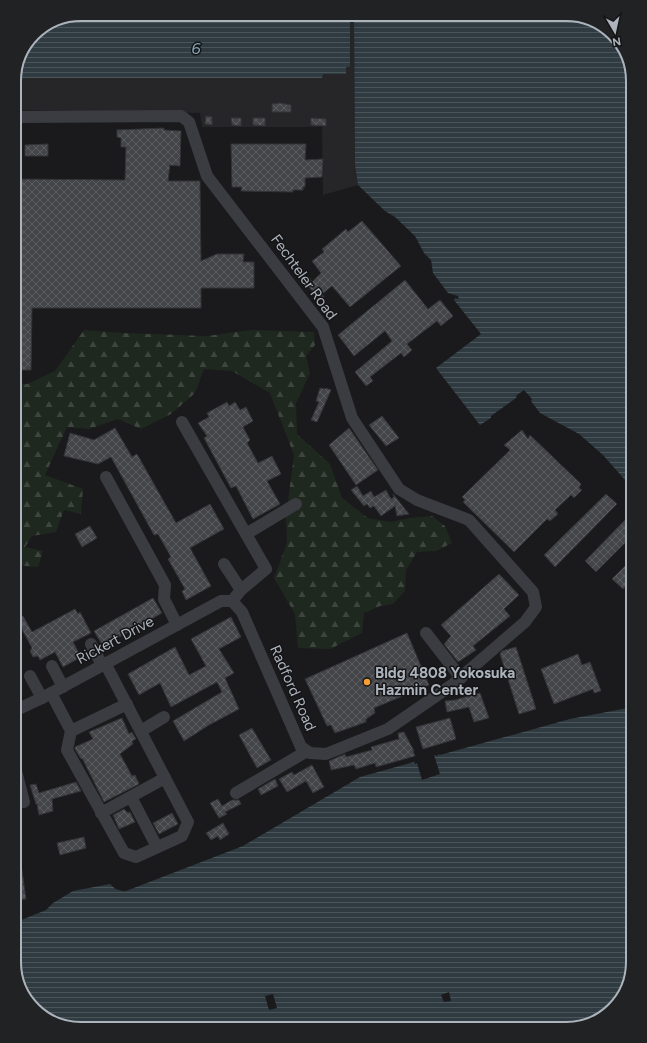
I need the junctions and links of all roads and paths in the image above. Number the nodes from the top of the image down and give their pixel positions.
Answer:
1 (21, 117) edge
2 (182, 422) dead end
3 (106, 477) dead end
4 (296, 504) dead end
5 (246, 534) junction
6 (224, 564) dead end
7 (241, 590) junction
8 (232, 601) junction
9 (536, 607) joint
10 (177, 625) junction
11 (426, 633) dead end
12 (91, 644) dead end
13 (104, 664) junction
14 (52, 666) dead end
15 (30, 676) dead end
16 (461, 678) junction
17 (63, 686) junction
18 (46, 695) junction
19 (126, 704) junction
20 (21, 708) edge
21 (164, 717) dead end
22 (71, 731) junction
23 (141, 731) junction
24 (307, 751) junction
25 (165, 778) junction
26 (21, 790) edge
27 (236, 793) dead end
28 (131, 797) junction
29 (24, 802) dead end
30 (101, 813) junction
31 (157, 847) junction

1 - 9 street, Fechteler Road
2 - 5 street
3 - 10 street
4 - 5 street
5 - 7 street
6 - 7 street
7 - 8 street
8 - 10 street, Rickert Drive
8 - 24 street, Radford Road
9 - 16 street, Radford Road
10 - 13 street, Rickert Drive
11 - 16 street
12 - 13 street
13 - 17 street, Rickert Drive
13 - 19 street
14 - 17 street
15 - 18 street
16 - 24 street, Radford Road
17 - 18 street, Rickert Drive
18 - 20 street, Rickert Drive
18 - 22 street
19 - 22 street
19 - 23 street
21 - 23 street
22 - 30 street
23 - 25 street
24 - 27 street
25 - 28 street
25 - 31 street
26 - 29 street
28 - 30 street
28 - 31 street
30 - 31 street

